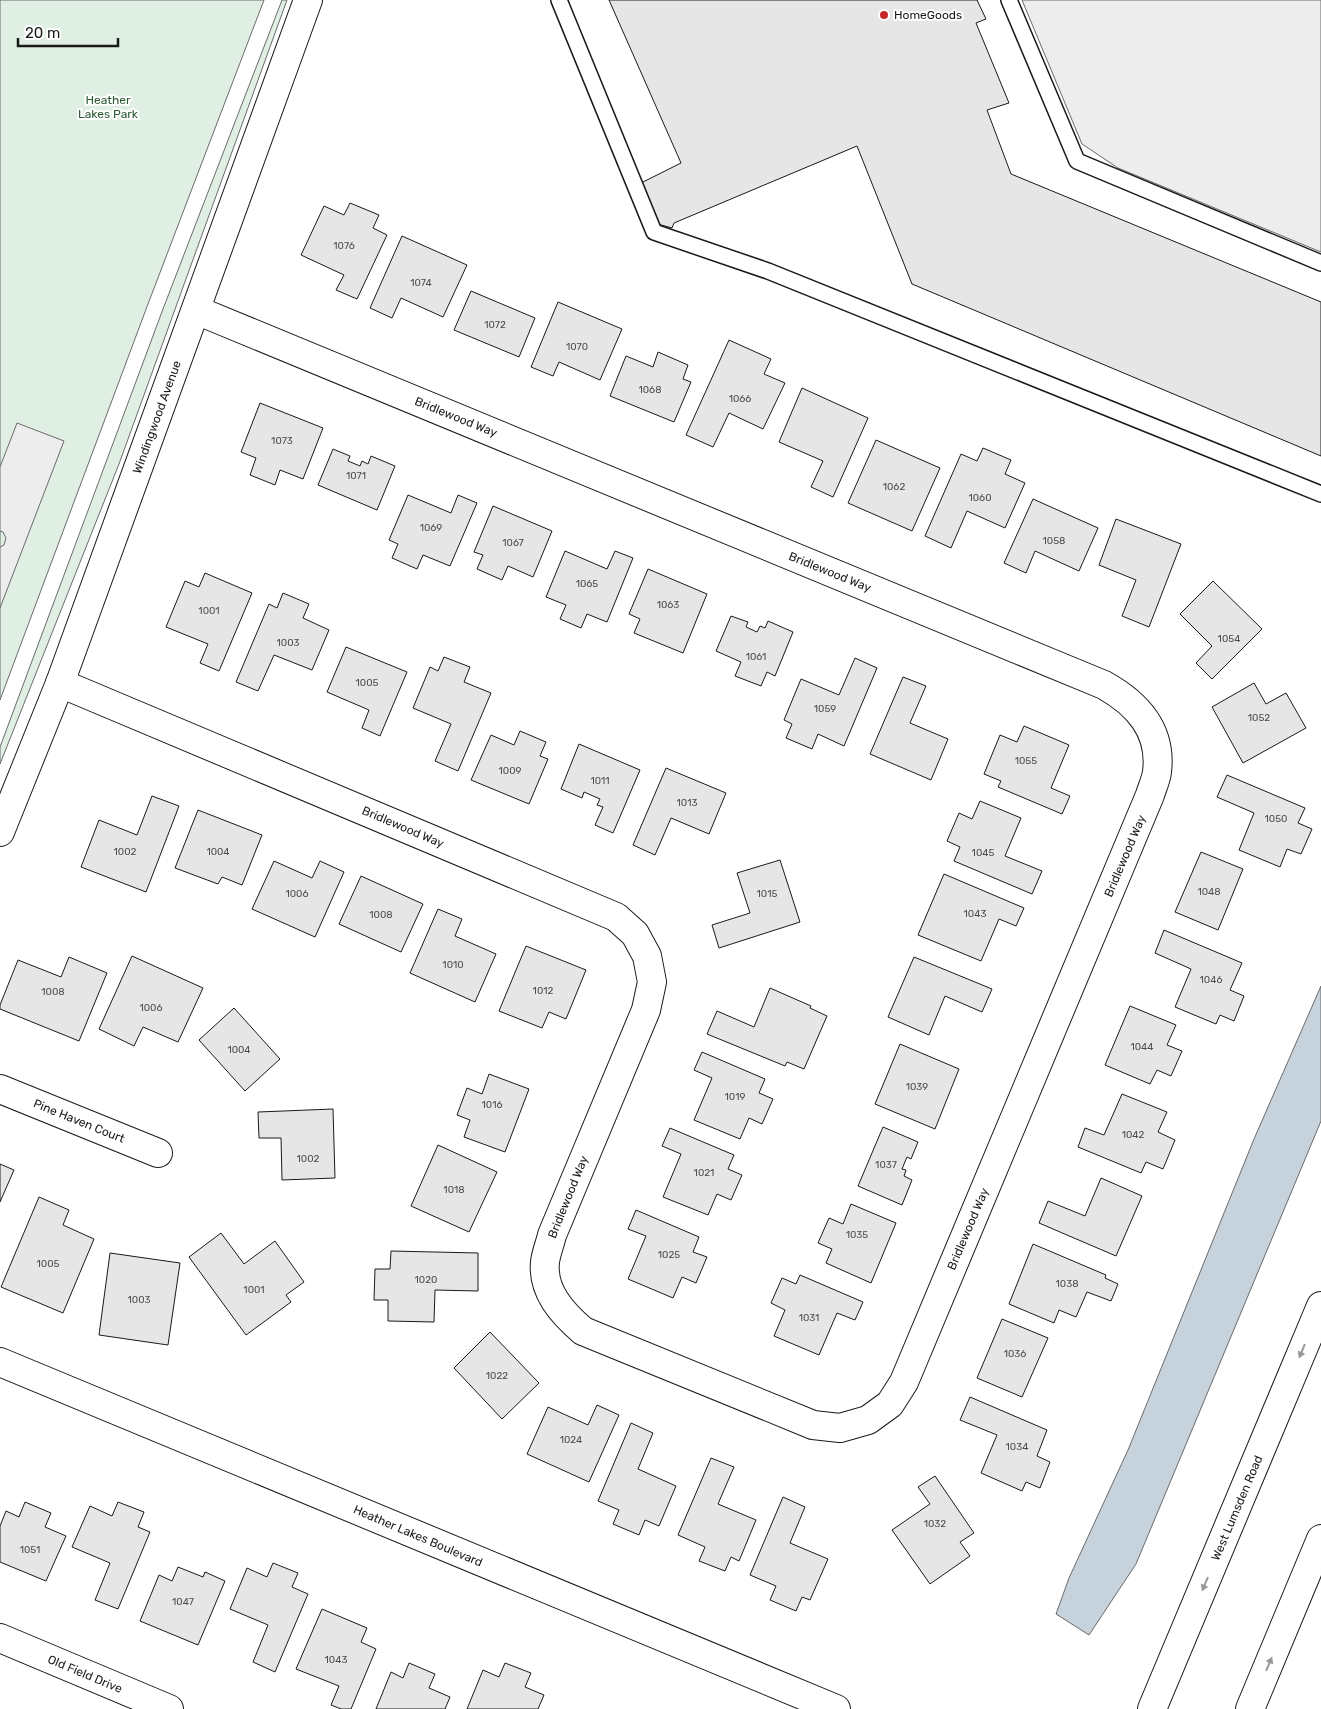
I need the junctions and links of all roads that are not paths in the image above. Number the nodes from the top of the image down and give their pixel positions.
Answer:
1 (308, 0) edge
2 (559, 0) edge
3 (1009, 0) edge
4 (1321, 263) edge
5 (196, 310) junction
6 (1321, 494) edge
7 (60, 683) junction
8 (0, 832) edge
9 (0, 1089) edge
10 (158, 1153) dead end
11 (1321, 1306) edge
12 (0, 1362) edge
13 (1321, 1539) edge
14 (0, 1638) edge
15 (169, 1709) edge
16 (836, 1709) edge
17 (1152, 1709) edge
18 (1250, 1709) edge

1 - 5 street, Windingwood Avenue
2 - 6 lane
3 - 4 lane
5 - 7 street, Windingwood Avenue
5 - 7 street, Bridlewood Way
7 - 8 street, Windingwood Avenue
9 - 10 street, Pine Haven Court
11 -> 17 street, West Lumsden Road
12 - 16 street, Heather Lakes Boulevard
18 -> 13 street
14 - 15 street, Old Field Drive

